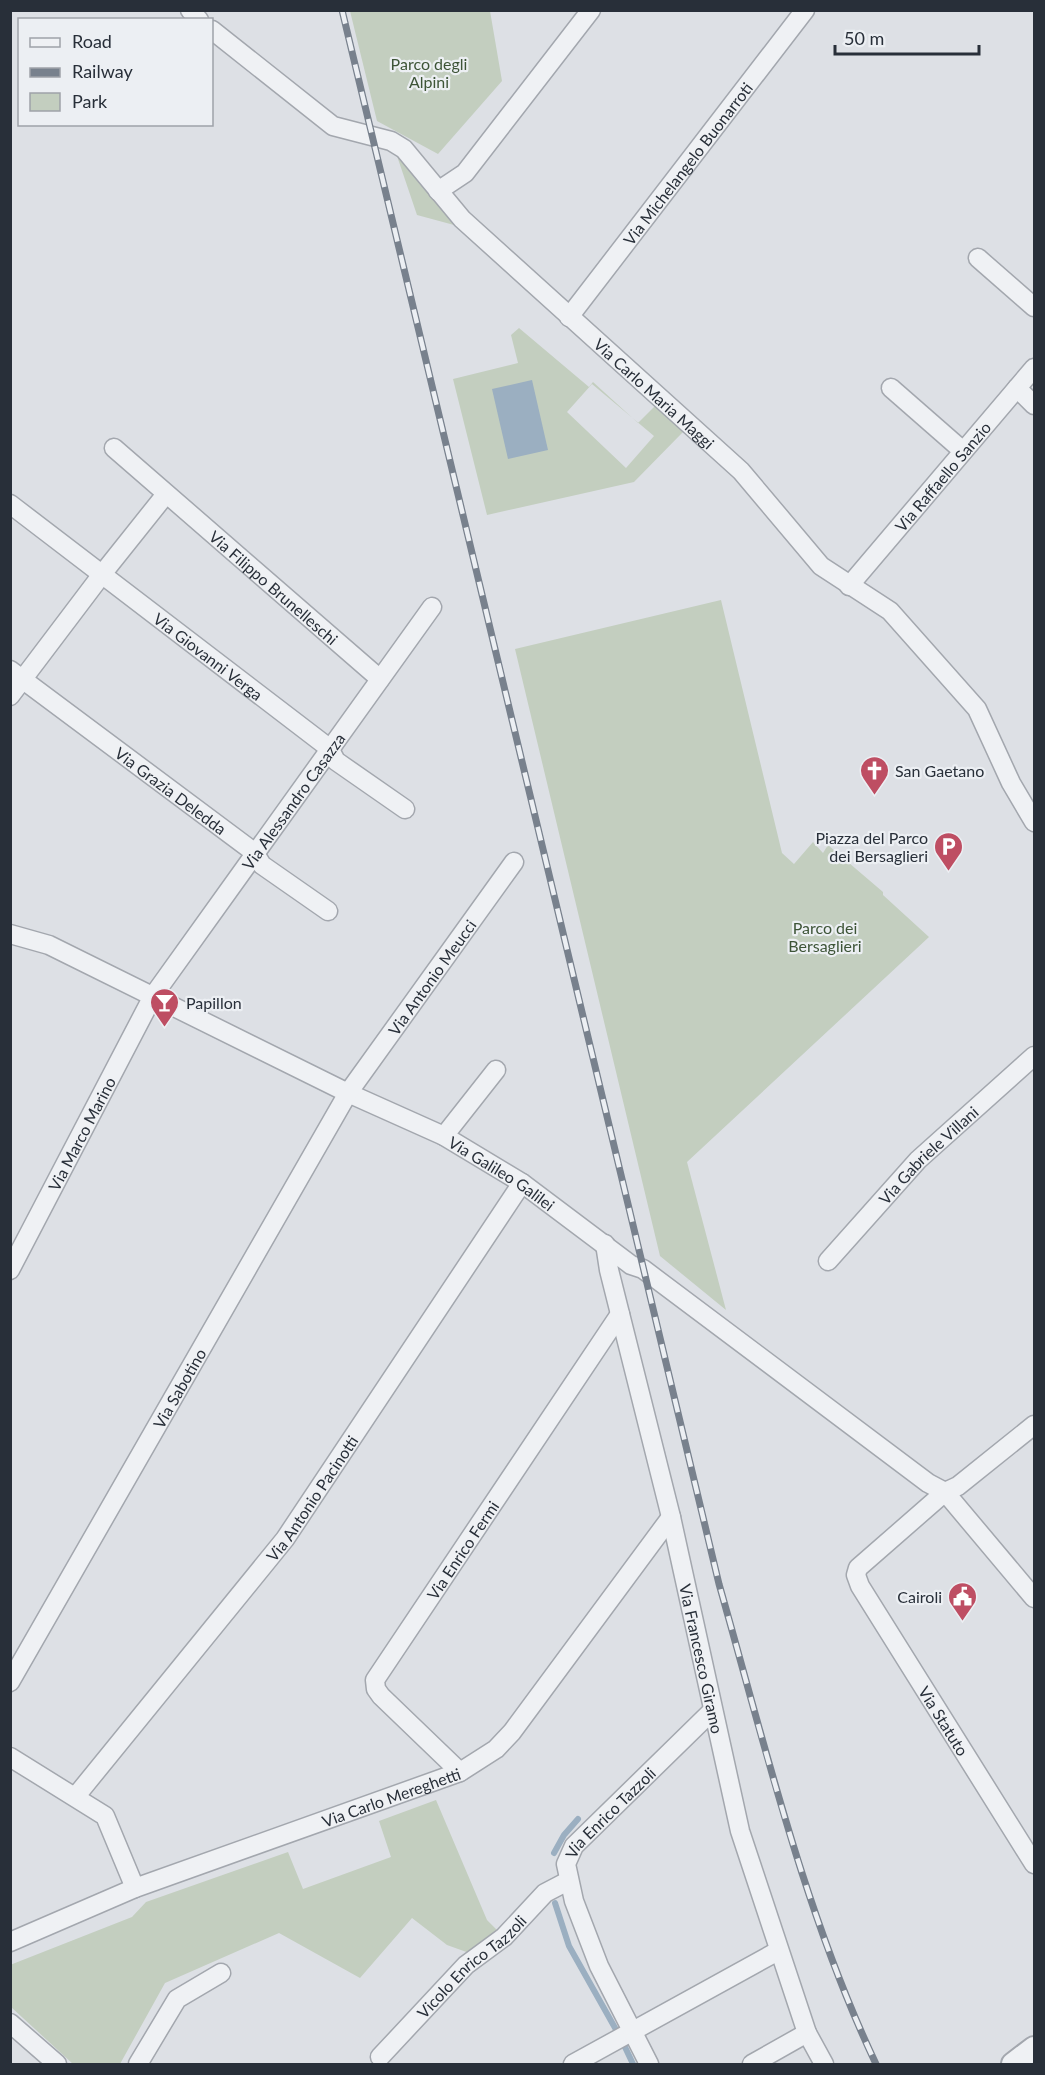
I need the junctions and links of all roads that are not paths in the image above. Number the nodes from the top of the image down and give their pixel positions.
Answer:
1 (591, 10) edge
2 (805, 10) edge
3 (213, 31) edge
4 (438, 191) junction
5 (978, 258) dead end
6 (1035, 307) edge
7 (569, 317) junction
8 (1035, 368) edge
9 (891, 388) dead end
10 (1017, 388) junction
11 (1035, 405) edge
12 (114, 448) dead end
13 (963, 450) junction
14 (166, 494) junction
15 (10, 504) edge
16 (103, 573) junction
17 (849, 586) junction
18 (432, 607) dead end
19 (17, 675) edge
20 (380, 679) junction
21 (10, 696) edge
22 (329, 748) junction
23 (405, 809) dead end
24 (1035, 822) edge
25 (255, 852) junction
26 (514, 862) dead end
27 (328, 911) dead end
28 (10, 934) edge
29 (153, 996) junction
30 (1035, 1056) edge
31 (496, 1070) dead end
32 (348, 1093) junction
33 (444, 1136) junction
34 (522, 1183) junction
35 (605, 1244) junction
36 (828, 1261) dead end
37 (10, 1270) edge
38 (620, 1314) junction
39 (1035, 1425) edge
40 (945, 1492) junction
41 (671, 1517) junction
42 (1035, 1598) edge
43 (10, 1682) edge
44 (712, 1711) junction
45 (10, 1757) edge
46 (460, 1772) junction
47 (76, 1796) junction
48 (1035, 1864) edge
49 (568, 1881) junction
50 (135, 1888) junction
51 (10, 1942) edge
52 (778, 1951) junction
53 (221, 1973) dead end
54 (10, 2023) edge
55 (633, 2033) junction
56 (807, 2033) junction
57 (1035, 2048) edge
58 (380, 2057) dead end
59 (57, 2064) edge
60 (138, 2064) edge
61 (573, 2064) edge
62 (649, 2064) edge
63 (752, 2064) edge
64 (824, 2064) edge
65 (1013, 2064) edge

1 - 4 street
2 - 7 street, Via Michelangelo Buonarroti
3 - 4 street, Via Carlo Maria Maggi
4 - 7 street, Via Carlo Maria Maggi
5 - 6 street
7 - 17 street, Via Carlo Maria Maggi
8 - 10 street, Via Raffaello Sanzio
9 - 13 street
10 - 11 street
10 - 13 street, Via Raffaello Sanzio
12 - 14 street, Via Filippo Brunelleschi
13 - 17 street, Via Raffaello Sanzio
14 - 16 street
14 - 20 street, Via Filippo Brunelleschi
15 - 16 street, Via Giovanni Verga
16 - 19 street
16 - 22 street, Via Giovanni Verga
17 - 24 street, Via Carlo Maria Maggi
18 - 20 street, Via Alessandro Casazza
19 - 21 street
19 - 25 street, Via Grazia Deledda
20 - 22 street, Via Alessandro Casazza
22 - 23 street, Via Giovanni Verga
22 - 25 street, Via Alessandro Casazza
25 - 27 street, Via Grazia Deledda
25 - 29 street, Via Alessandro Casazza
26 - 32 street, Via Antonio Meucci
28 - 29 street, Via Galileo Galilei
29 - 32 street, Via Galileo Galilei
29 - 37 street, Via Marco Marino
30 - 36 street, Via Gabriele Villani
31 - 33 street
32 - 33 street, Via Galileo Galilei
32 - 43 street, Via Sabotino
33 - 34 street, Via Galileo Galilei
34 - 35 street, Via Galileo Galilei
34 - 47 street, Via Antonio Pacinotti
35 - 38 street, Via Francesco Giramo
35 - 40 street, Via Galileo Galilei
38 - 41 street, Via Francesco Giramo
38 - 46 street, Via Enrico Fermi
39 - 40 street
40 - 42 street, Via Galileo Galilei
40 - 48 street, Via Statuto
41 - 44 street, Via Francesco Giramo
41 - 46 street, Via Carlo Mereghetti
44 - 49 street, Via Enrico Tazzoli
44 - 52 street, Via Francesco Giramo
45 - 47 street
46 - 50 street, Via Carlo Mereghetti
47 - 50 street
49 - 55 street, Via Enrico Tazzoli
49 - 58 street, Vicolo Enrico Tazzoli
50 - 51 street, Via Carlo Mereghetti
52 - 55 street
52 - 56 street, Via Francesco Giramo
53 - 60 street
54 - 59 street
55 - 61 street
55 - 62 street, Via Enrico Tazzoli
56 - 63 street
56 - 64 street, Via Francesco Giramo
57 - 65 street

